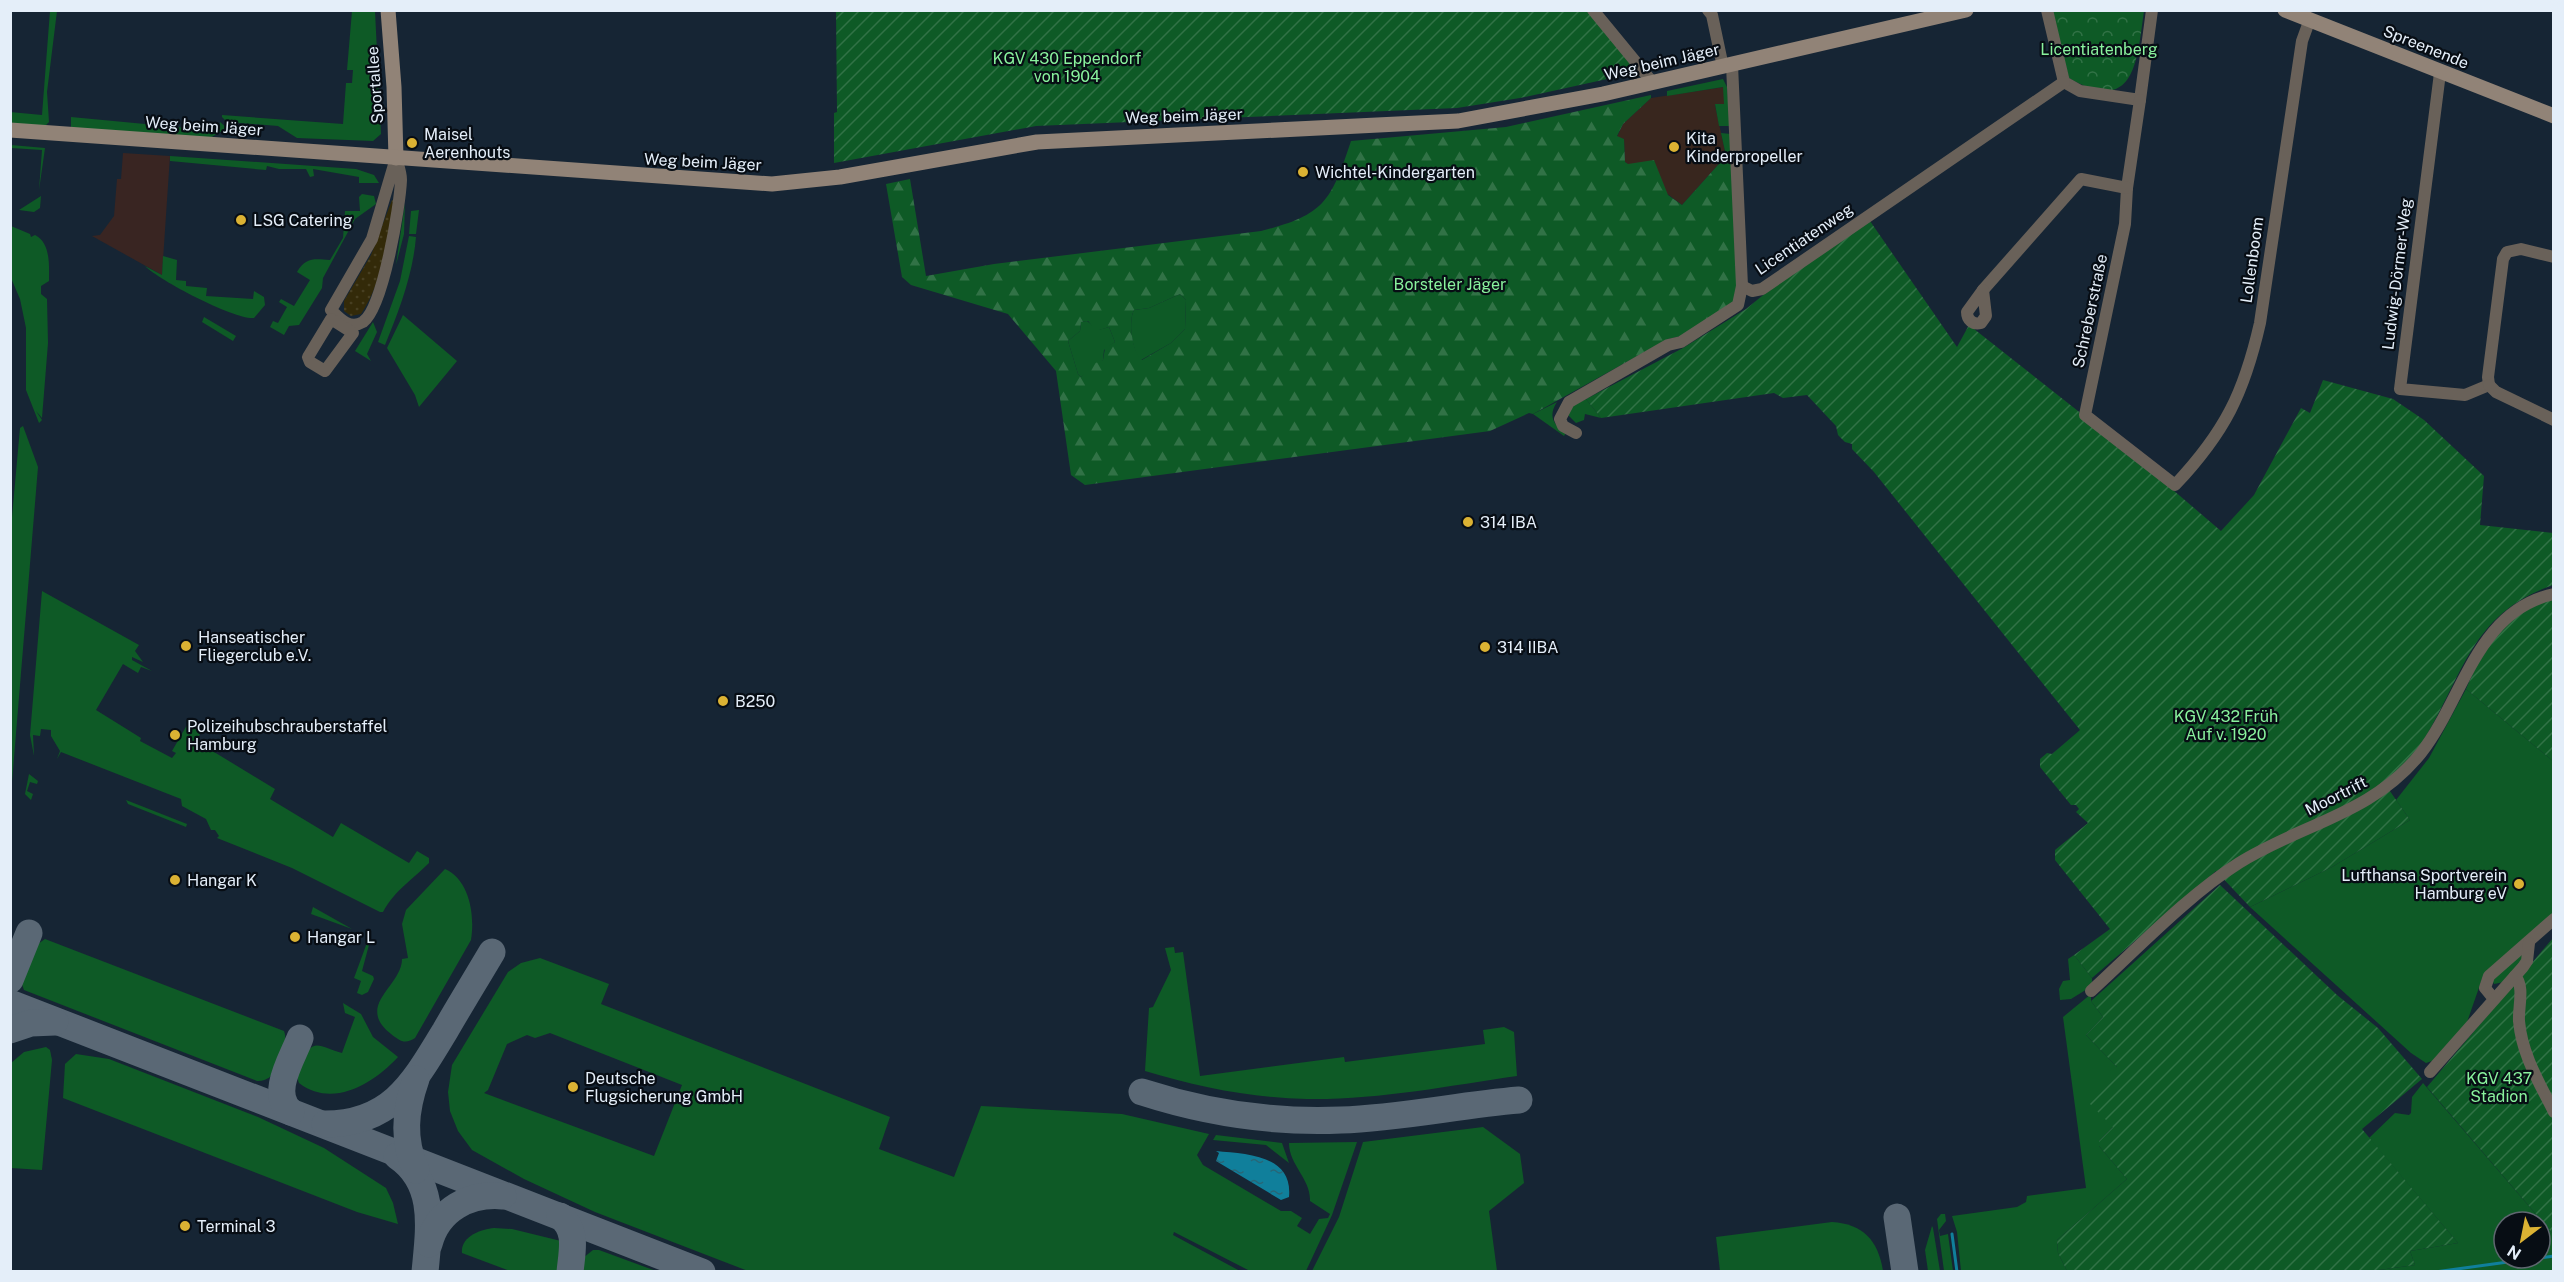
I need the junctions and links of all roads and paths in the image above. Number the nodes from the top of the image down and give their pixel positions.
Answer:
1 (388, 10) edge
2 (1593, 10) edge
3 (1708, 10) edge
4 (1966, 10) edge
5 (2048, 10) edge
6 (2152, 10) edge
7 (2285, 10) edge
8 (2310, 19) junction
9 (1727, 66) junction
10 (2440, 73) junction
11 (2064, 82) junction
12 (1653, 83) junction
13 (2139, 100) junction
14 (2553, 116) edge
15 (10, 130) edge
16 (396, 158) junction
17 (2127, 188) junction
18 (2553, 257) edge
19 (1742, 286) junction
20 (1983, 290) dead end
21 (2489, 385) junction
22 (2553, 420) edge
23 (1576, 433) dead end
24 (2175, 485) joint
25 (2553, 594) edge
26 (2553, 920) edge
27 (2529, 943) junction
28 (2515, 976) junction
29 (2091, 991) dead end
30 (2494, 999) junction
31 (2430, 1072) dead end
32 (2553, 1112) edge

1 - 16 street, Sportallee
2 - 12 street
3 - 9 street
4 - 9 street, Weg beim Jäger
5 - 11 street
6 - 13 street, Schreberstraße
7 - 8 street, Spreenende
8 - 10 street, Spreenende
8 - 24 street, Lollenboom
9 - 12 street, Weg beim Jäger
9 - 19 street
10 - 14 street, Spreenende
10 - 21 street, Ludwig-Dörmer-Weg
11 - 13 street
11 - 19 street, Licentiatenweg
12 - 16 street, Weg beim Jäger
13 - 17 street, Schreberstraße
15 - 16 street, Weg beim Jäger
16 - 16 street
17 - 20 street
17 - 24 street, Schreberstraße
18 - 21 street
19 - 23 street, Licentiatenweg
21 - 22 street
25 - 29 street, Moortrift
26 - 27 street
27 - 28 street
27 - 30 street
28 - 30 street
28 - 32 street
30 - 31 street

